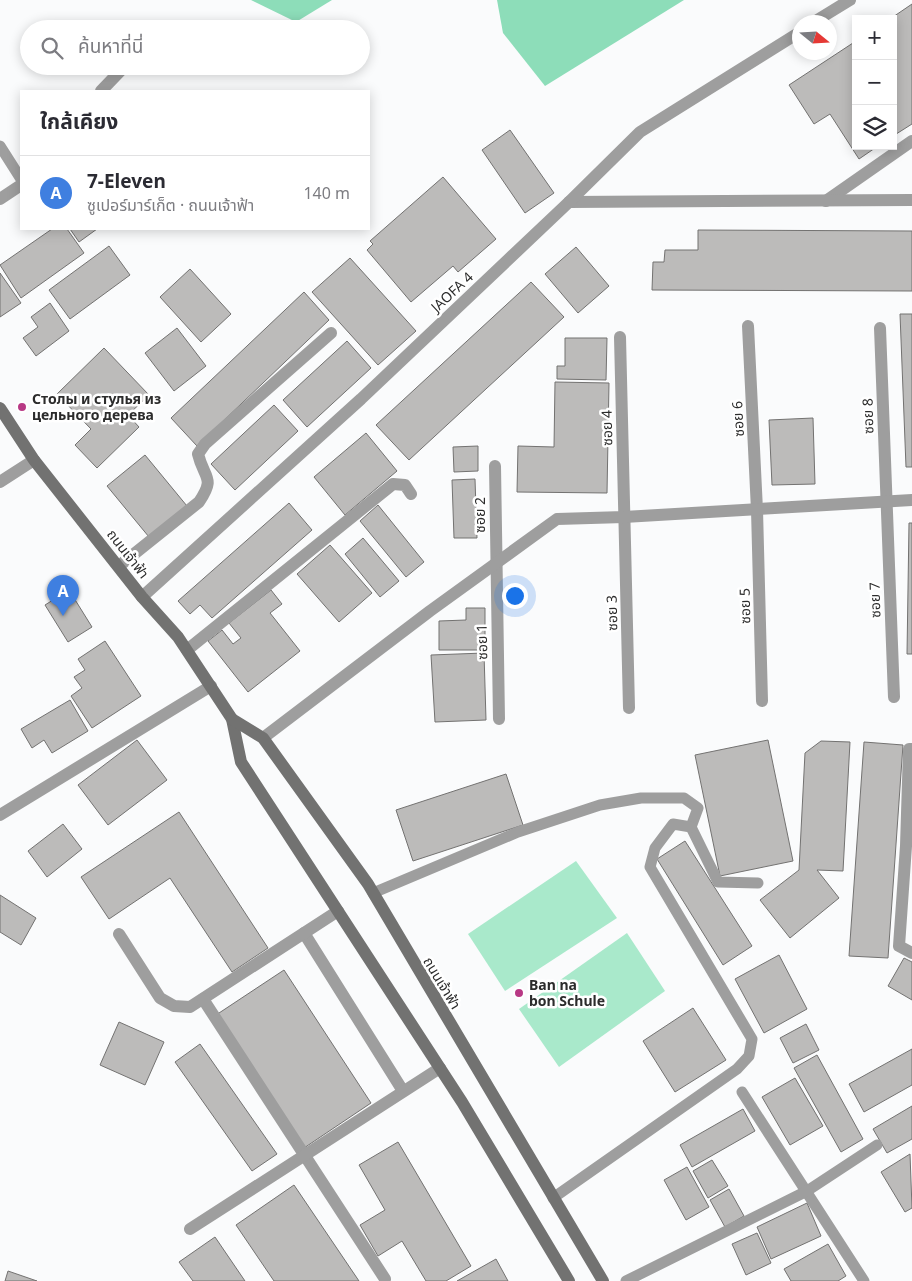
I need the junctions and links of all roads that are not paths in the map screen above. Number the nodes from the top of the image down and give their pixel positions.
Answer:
1 (850, 0) edge
2 (825, 15) edge
3 (792, 37) edge
4 (116, 75) edge
5 (102, 90) edge
6 (912, 141) edge
7 (0, 146) edge
8 (20, 177) edge
9 (20, 186) edge
10 (0, 199) edge
11 (912, 200) edge
12 (826, 201) junction
13 (570, 202) junction
14 (748, 326) dead end
15 (880, 328) dead end
16 (331, 333) dead end
17 (620, 337) dead end
18 (0, 408) edge
19 (34, 460) junction
20 (496, 466) dead end
21 (0, 482) edge
22 (411, 494) dead end
23 (912, 500) edge
24 (886, 502) junction
25 (757, 510) junction
26 (624, 518) junction
27 (495, 564) junction
28 (119, 566) junction
29 (142, 597) junction
30 (187, 650) junction
31 (210, 686) junction
32 (894, 697) dead end
33 (762, 701) dead end
34 (629, 708) dead end
35 (232, 719) junction
36 (499, 719) dead end
37 (263, 738) junction
38 (912, 749) edge
39 (0, 815) edge
40 (691, 827) junction
41 (909, 846) edge
42 (758, 884) dead end
43 (373, 893) junction
44 (338, 911) junction
45 (304, 933) junction
46 (119, 934) dead end
47 (906, 940) edge
48 (912, 953) edge
49 (203, 999) junction
50 (440, 1068) junction
51 (404, 1091) junction
52 (742, 1092) dead end
53 (877, 1145) dead end
54 (305, 1155) junction
55 (807, 1190) junction
56 (553, 1198) junction
57 (190, 1229) dead end
58 (385, 1279) dead end
59 (569, 1281) edge
60 (603, 1281) edge
61 (626, 1281) edge
62 (864, 1281) edge

1 - 2 street
3 - 13 street, JAOFA 4
4 - 5 street
6 - 12 street
7 - 8 lane
9 - 10 street
11 - 12 street
12 - 13 street
13 - 29 street, JAOFA 4
14 - 25 street, ซอย 6
15 - 24 street, ซอย 8
16 - 28 street
17 - 26 street, ซอย 4
18 - 19 main road, ถนนเจ้าฟ้า
19 - 21 street
19 - 28 main road, ถนนเจ้าฟ้า
20 - 27 street, ซอย 2
22 - 30 street
23 - 24 street
24 - 25 street
24 - 32 street, ซอย 7
25 - 26 street
25 - 33 street, ซอย 5
26 - 27 street
26 - 34 street, ซอย 3
27 - 36 street, ซอย 1
27 - 37 street
28 - 29 main road, ถนนเจ้าฟ้า
29 - 30 main road, ถนนเจ้าฟ้า
30 - 31 main road, ถนนเจ้าฟ้า
31 - 35 main road, ถนนเจ้าฟ้า
31 - 39 street
35 - 37 main road, ถนนเจ้าฟ้า
35 - 44 main road, ถนนเจ้าฟ้า
37 - 43 main road, ถนนเจ้าฟ้า
38 - 41 street
40 - 42 lane
40 - 43 lane
40 - 56 lane
41 - 47 street
43 - 56 main road, ถนนเจ้าฟ้า
44 - 45 street
44 - 50 main road, ถนนเจ้าฟ้า
45 - 49 street
45 - 51 street
46 - 49 street
47 - 48 street
49 - 54 street
50 - 51 street
50 - 59 main road, ถนนเจ้าฟ้า
51 - 54 street
52 - 55 lane
53 - 55 lane
54 - 57 street
54 - 58 street
55 - 61 lane
55 - 62 lane
56 - 60 main road, ถนนเจ้าฟ้า

